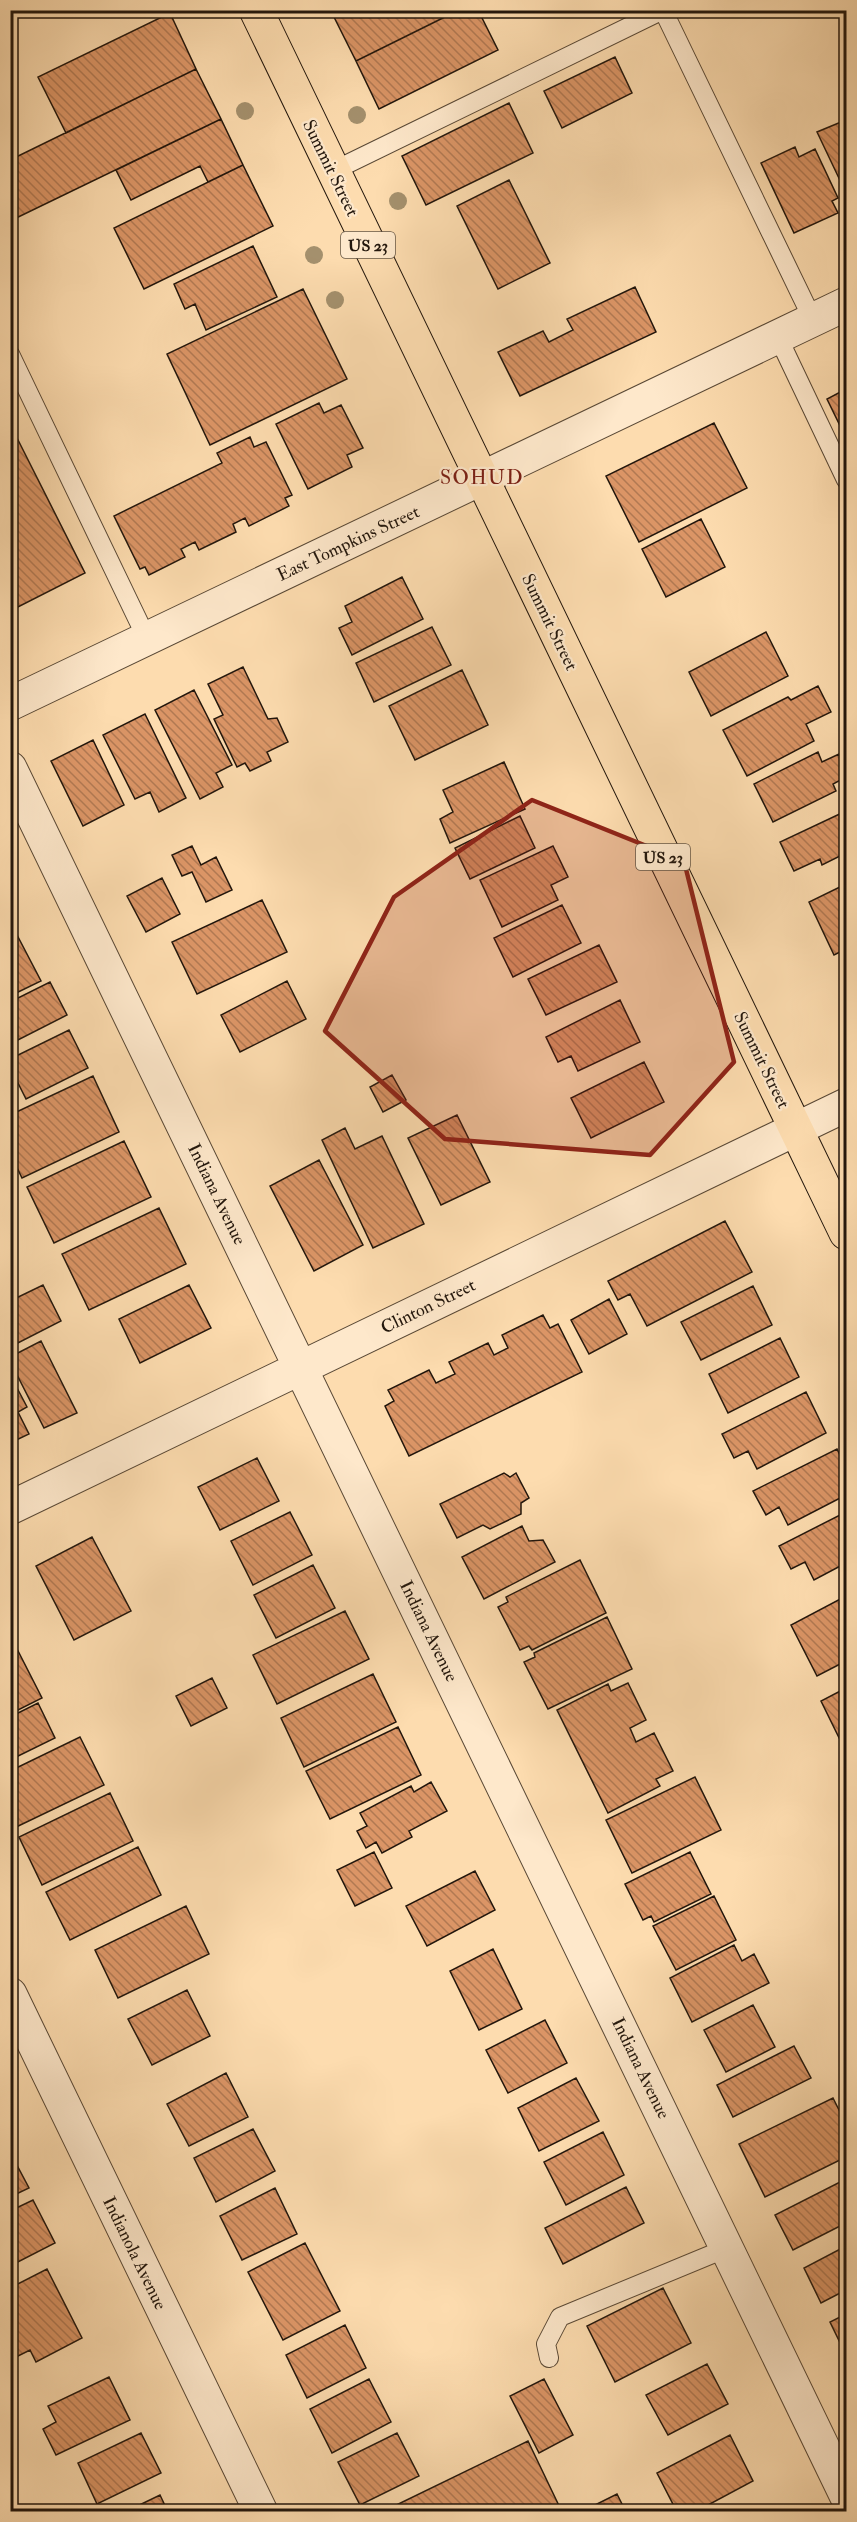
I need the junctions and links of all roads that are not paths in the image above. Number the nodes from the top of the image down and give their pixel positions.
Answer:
1 (256, 10) edge
2 (663, 10) edge
3 (333, 171) junction
4 (846, 304) edge
5 (813, 320) junction
6 (777, 337) junction
7 (10, 354) edge
8 (481, 480) junction
9 (846, 480) edge
10 (147, 639) junction
11 (10, 704) edge
12 (10, 768) edge
13 (846, 1105) edge
14 (796, 1130) junction
15 (846, 1233) edge
16 (301, 1367) junction
17 (10, 1508) edge
18 (10, 1994) edge
19 (728, 2248) junction
20 (549, 2358) dead end
21 (846, 2495) edge
22 (261, 2511) edge

1 - 3 main road, Summit Street / US 23
2 - 3 lane
2 - 5 lane
3 - 8 main road, Summit Street / US 23
4 - 5 street, East Tompkins Street
5 - 6 street, East Tompkins Street
6 - 8 street, East Tompkins Street
6 - 9 lane
7 - 10 lane
8 - 10 street, East Tompkins Street
8 - 14 main road, Summit Street / US 23
10 - 11 street, East Tompkins Street
12 - 16 street, Indiana Avenue
13 - 14 street, Clinton Street
14 - 15 main road, Summit Street / US 23
14 - 16 street, Clinton Street
16 - 17 street, Clinton Street
16 - 19 street, Indiana Avenue
18 - 22 street, Indianola Avenue
19 - 20 lane
19 - 21 street, Indiana Avenue

